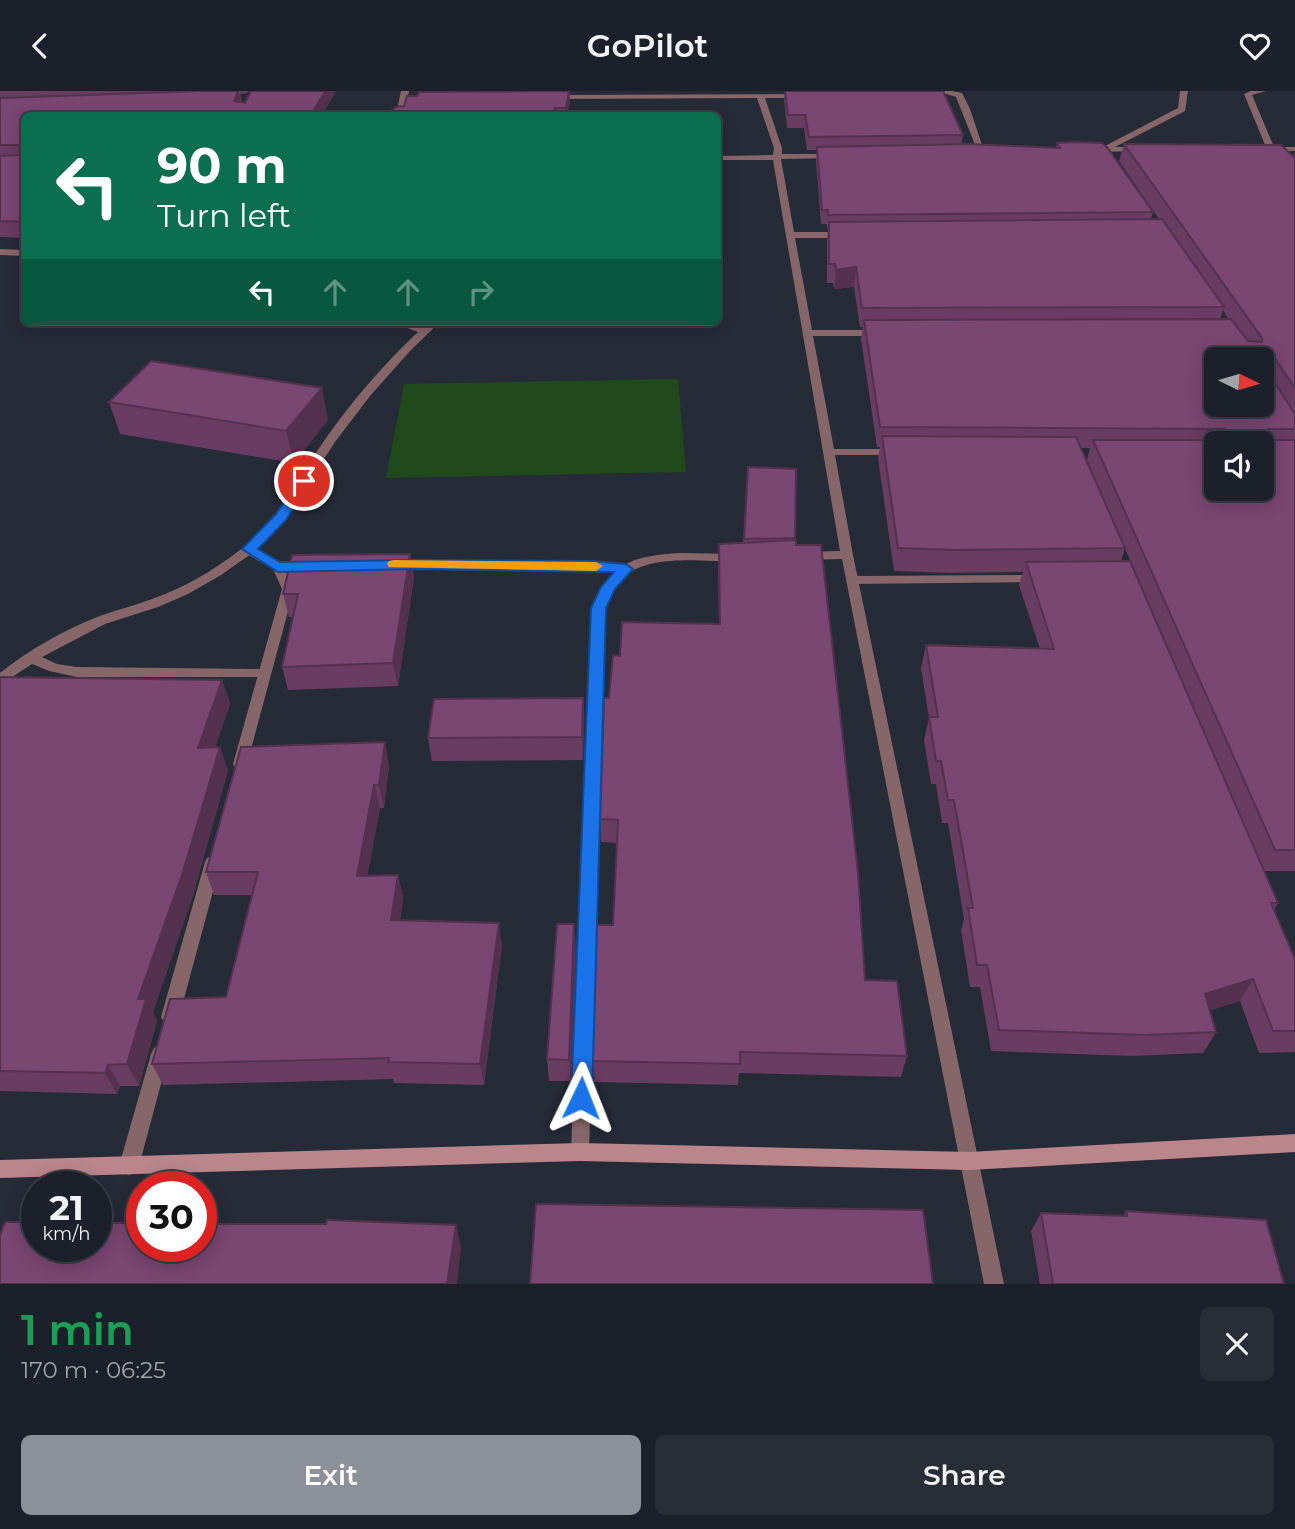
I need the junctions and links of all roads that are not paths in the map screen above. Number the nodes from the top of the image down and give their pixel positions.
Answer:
1 (1184, 91) edge
2 (1262, 91) edge
3 (915, 92) edge
4 (405, 94) edge
5 (761, 96) junction
6 (808, 96) edge
7 (541, 97) edge
8 (417, 98) edge
9 (401, 112) edge
10 (1104, 149) junction
11 (1146, 149) edge
12 (1257, 149) edge
13 (1271, 149) junction
14 (1295, 149) edge
15 (1077, 150) edge
16 (982, 152) junction
17 (995, 152) edge
18 (968, 153) edge
19 (846, 156) edge
20 (779, 157) junction
21 (721, 158) edge
22 (1111, 160) edge
23 (1295, 175) edge
24 (859, 234) edge
25 (791, 235) junction
26 (0, 252) edge
27 (21, 253) edge
28 (430, 326) edge
29 (808, 333) junction
30 (887, 333) edge
31 (828, 452) junction
32 (907, 452) edge
33 (249, 549) junction
34 (847, 555) junction
35 (792, 556) edge
36 (750, 557) edge
37 (379, 564) edge
38 (297, 565) edge
39 (278, 567) junction
40 (625, 569) junction
41 (1046, 579) edge
42 (853, 580) junction
43 (30, 658) junction
44 (264, 674) junction
45 (0, 680) edge
46 (235, 781) edge
47 (217, 847) edge
48 (1295, 1143) edge
49 (580, 1153) junction
50 (969, 1161) junction
51 (129, 1166) junction
52 (0, 1168) edge
53 (994, 1284) edge

1 - 10 street
2 - 13 street
3 - 16 street
4 - 8 street
4 - 9 street
5 - 6 street
5 - 7 street
5 - 20 street
10 - 11 street
10 - 15 street
10 - 22 street
12 - 13 street
13 - 14 street
13 - 23 street
16 - 17 street
16 - 18 street
19 - 20 street
20 - 21 street
20 - 25 street
24 - 25 street
25 - 29 street
26 - 27 street
28 - 33 street
29 - 30 street
29 - 31 street
31 - 32 street
31 - 34 street
33 - 39 street
33 - 43 street
34 - 35 street
34 - 42 street
36 - 40 street
37 - 40 street
38 - 39 street
39 - 44 street
40 - 49 street
41 - 42 street
42 - 50 street
43 - 44 street
43 - 45 street
44 - 46 street
47 - 51 street
48 - 50 street
49 - 50 street
49 - 51 street
50 - 53 street
51 - 52 street

